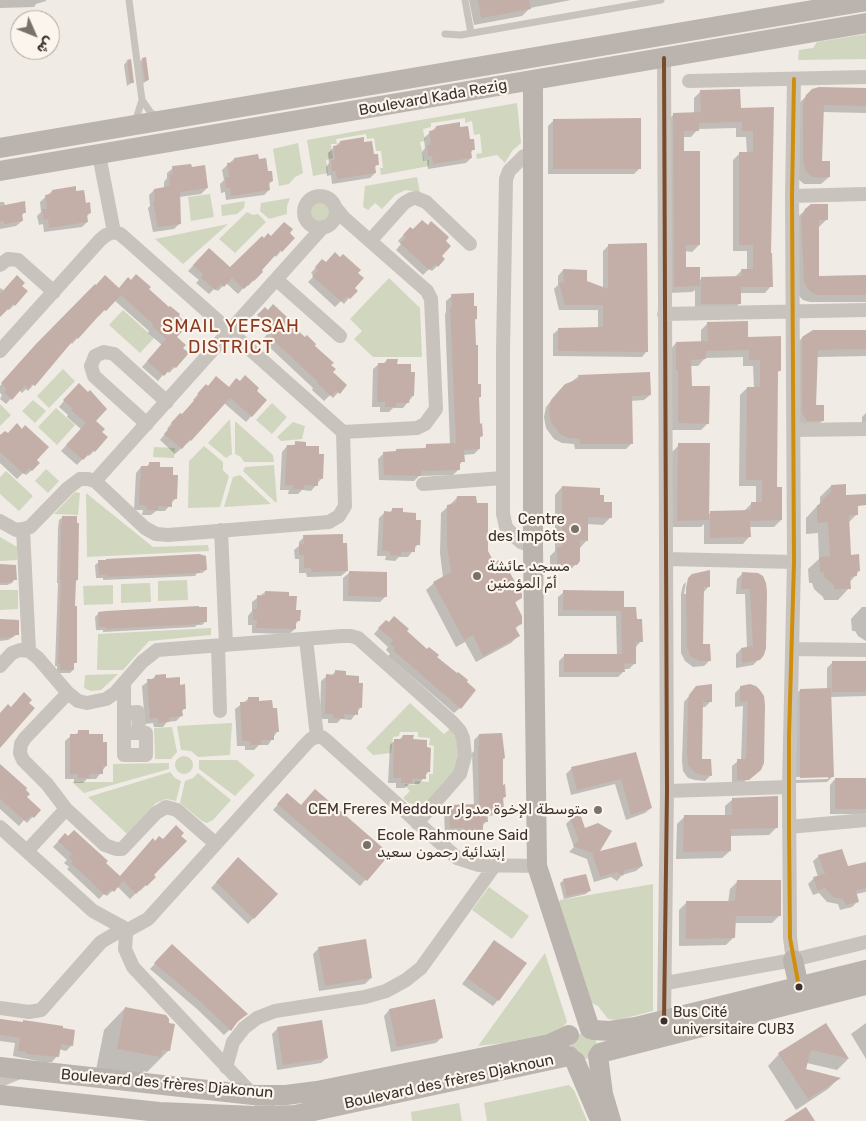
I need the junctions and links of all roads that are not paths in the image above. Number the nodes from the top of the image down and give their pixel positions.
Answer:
1 (129, 0) edge
2 (465, 0) edge
3 (661, 0) edge
4 (866, 0) edge
5 (866, 23) edge
6 (471, 33) junction
7 (445, 34) dead end
8 (664, 58) junction
9 (866, 78) edge
10 (794, 79) junction
11 (533, 80) junction
12 (689, 81) dead end
13 (142, 100) junction
14 (167, 120) junction
15 (128, 127) junction
16 (0, 148) edge
17 (534, 154) junction
18 (99, 155) junction
19 (0, 171) edge
20 (866, 194) edge
21 (792, 196) junction
22 (335, 207) junction
23 (348, 222) junction
24 (322, 225) junction
25 (114, 232) junction
26 (370, 241) junction
27 (470, 244) dead end
28 (0, 265) edge
29 (277, 280) junction
30 (54, 292) junction
31 (866, 310) edge
32 (793, 311) junction
33 (664, 314) junction
34 (230, 331) junction
35 (340, 336) dead end
36 (0, 351) edge
37 (167, 402) junction
38 (147, 424) junction
39 (866, 429) edge
40 (794, 430) junction
41 (342, 432) junction
42 (503, 478) junction
43 (95, 482) junction
44 (423, 484) dead end
45 (0, 521) edge
46 (23, 529) junction
47 (221, 530) junction
48 (533, 548) junction
49 (666, 559) junction
50 (794, 562) junction
51 (306, 639) junction
52 (222, 645) junction
53 (792, 649) junction
54 (866, 650) edge
55 (29, 651) junction
56 (0, 666) edge
57 (124, 683) junction
58 (68, 693) junction
59 (220, 710) dead end
60 (124, 723) junction
61 (139, 734) junction
62 (317, 736) junction
63 (789, 787) junction
64 (667, 791) junction
65 (66, 809) junction
66 (866, 820) edge
67 (417, 823) junction
68 (0, 827) edge
69 (789, 827) junction
70 (216, 844) junction
71 (27, 851) junction
72 (495, 866) junction
73 (537, 866) junction
74 (128, 930) junction
75 (866, 942) edge
76 (793, 960) junction
77 (866, 970) edge
78 (666, 983) junction
79 (866, 984) edge
80 (798, 987) junction
81 (0, 1008) edge
82 (664, 1021) junction
83 (582, 1031) junction
84 (599, 1054) junction
85 (572, 1059) junction
86 (0, 1067) edge
87 (226, 1067) junction
88 (23, 1071) junction
89 (0, 1080) edge
90 (0, 1095) edge
91 (253, 1095) junction
92 (279, 1118) edge
93 (601, 1121) edge
94 (611, 1121) edge

1 - 13 lane
2 - 6 lane
3 - 6 lane
4 - 14 street, Boulevard Kada Rezig
5 - 8 street, Boulevard Kada Rezig
6 - 7 lane
8 - 11 street, Boulevard Kada Rezig
8 - 33 street
9 - 10 street
10 - 12 street
10 - 21 street
11 - 17 street
11 - 18 street, Boulevard Kada Rezig
13 - 14 lane
13 - 15 lane
14 - 15 street, Boulevard Kada Rezig
15 - 16 street, Boulevard Kada Rezig
17 - 42 street
17 - 48 street
18 - 19 street, Boulevard Kada Rezig
18 - 25 street
20 - 21 street
21 - 32 street
22 - 23 street
22 - 24 street
22 - 24 street
23 - 24 street
23 - 26 street
24 - 29 street
25 - 30 street
25 - 34 street
26 - 27 street
26 - 41 street
28 - 30 street
29 - 34 street
29 - 35 street
30 - 36 street
31 - 32 street
32 - 33 street
32 - 40 street
33 - 49 street
34 - 37 street
34 - 41 street
37 - 38 street
37 - 38 street
38 - 43 street
39 - 40 street
40 - 50 street
41 - 47 street
42 - 44 street
42 - 48 street
43 - 46 street
43 - 47 street
45 - 46 street
46 - 55 street
47 - 52 street
48 - 73 street
49 - 50 street
49 - 64 street
50 - 53 street
51 - 52 street
51 - 62 street
51 - 67 street
52 - 57 street
52 - 59 street
53 - 54 street
53 - 63 street
55 - 56 street
55 - 58 street
57 - 58 street
57 - 60 street
58 - 65 street
60 - 61 street
60 - 61 street
60 - 61 street
62 - 67 street
62 - 70 street
63 - 64 street
63 - 69 street
64 - 78 street
65 - 70 street
65 - 71 street
66 - 69 street
67 - 72 street
68 - 71 street
69 - 76 street
70 - 74 street
71 - 74 street
72 - 73 street
72 - 87 street
73 - 83 street
74 - 81 street
74 - 87 street
75 - 76 street
76 - 78 street
76 - 80 street
77 - 80 street
78 - 82 street
79 - 84 street
80 - 82 street
82 - 83 street
83 - 84 street
83 - 85 street
83 - 91 street, Boulevard des frères Djakonun
84 - 85 street
84 - 94 street
85 - 92 street, Boulevard des frères Djaknoun
85 - 93 street
86 - 88 street
87 - 91 street
88 - 89 street, Boulevard des frères Djakonun
88 - 91 street, Boulevard des frères Djakonun
90 - 92 street, Boulevard des frères Djaknoun
91 - 92 street

